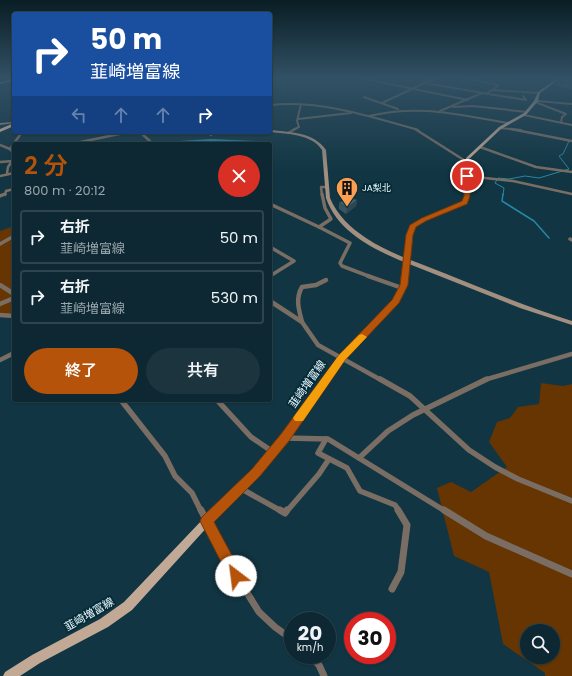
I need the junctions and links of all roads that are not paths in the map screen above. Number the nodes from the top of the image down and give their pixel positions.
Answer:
1 (300, 110) edge
2 (334, 110) edge
3 (397, 110) edge
4 (431, 110) edge
5 (497, 110) edge
6 (529, 110) edge
7 (555, 110) edge
8 (440, 111) joint
9 (355, 113) junction
10 (525, 114) junction
11 (367, 116) junction
12 (298, 119) junction
13 (508, 123) junction
14 (561, 123) junction
15 (0, 124) edge
16 (12, 124) edge
17 (12, 125) edge
18 (572, 125) edge
19 (500, 128) junction
20 (272, 131) edge
21 (0, 132) edge
22 (288, 133) junction
23 (119, 134) edge
24 (142, 134) edge
25 (84, 141) joint
26 (572, 141) edge
27 (79, 142) edge
28 (150, 142) edge
29 (0, 145) edge
30 (12, 146) edge
31 (480, 147) junction
32 (10, 149) junction
33 (12, 152) edge
34 (12, 160) edge
35 (12, 161) edge
36 (0, 162) edge
37 (467, 162) junction
38 (572, 172) edge
39 (7, 173) junction
40 (12, 173) edge
41 (467, 173) junction
42 (0, 176) edge
43 (478, 176) junction
44 (326, 187) junction
45 (12, 190) edge
46 (572, 194) edge
47 (0, 196) edge
48 (272, 205) edge
49 (319, 227) junction
50 (12, 237) edge
51 (0, 244) edge
52 (272, 248) edge
53 (406, 260) junction
54 (272, 275) edge
55 (326, 280) dead end
56 (0, 285) edge
57 (402, 288) junction
58 (12, 293) edge
59 (12, 299) edge
60 (272, 302) edge
61 (0, 304) edge
62 (275, 304) junction
63 (272, 305) edge
64 (0, 315) edge
65 (12, 316) edge
66 (302, 322) junction
67 (572, 323) edge
68 (572, 354) edge
69 (12, 355) edge
70 (342, 357) junction
71 (0, 360) edge
72 (123, 402) edge
73 (219, 402) edge
74 (425, 409) junction
75 (285, 438) junction
76 (326, 439) junction
77 (273, 452) junction
78 (359, 458) junction
79 (329, 459) junction
80 (240, 488) junction
81 (572, 501) edge
82 (207, 521) junction
83 (572, 574) edge
84 (392, 589) dead end
85 (284, 634) edge
86 (318, 664) edge
87 (8, 676) edge
88 (324, 676) edge

1 - 12 street
2 - 9 street
3 - 11 street
4 - 8 street
5 - 10 street
6 - 10 main road
7 - 14 street
8 - 13 street
9 - 11 street
9 - 12 street
10 - 13 main road
10 - 14 street
11 - 37 street
12 - 22 street
13 - 19 main road
14 - 18 street
15 - 16 street
17 - 21 highway
19 - 26 street
19 - 31 main road
20 - 22 street
22 - 44 street
23 - 25 street
24 - 28 street
25 - 27 street
29 - 32 street
30 - 32 street
31 - 37 main road
31 - 38 street
32 - 33 street
34 - 36 street
35 - 39 street
37 - 41 main road, 韮崎増富線
39 - 40 street
39 - 42 street
41 - 43 street
41 - 43 street
41 - 53 main road, 韮崎増富線
43 - 46 street
44 - 49 street
44 - 53 street
45 - 47 street
48 - 49 street
49 - 57 street
50 - 51 street
52 - 54 street
53 - 57 main road, 韮崎増富線
53 - 67 street
55 - 66 street
56 - 58 street
57 - 70 main road, 韮崎増富線
59 - 61 street
60 - 62 street
62 - 63 street
62 - 66 street
64 - 65 street
66 - 70 street
68 - 74 street
69 - 71 street
70 - 74 street
70 - 75 main road, 韮崎増富線
72 - 82 street
73 - 77 street
74 - 78 street
74 - 81 street
75 - 76 street
75 - 77 main road, 韮崎増富線
76 - 78 street
76 - 79 street
77 - 80 main road, 韮崎増富線
78 - 83 street
79 - 80 street
79 - 84 street
80 - 82 main road, 韮崎増富線
82 - 85 street
82 - 87 main road, 韮崎増富線
86 - 88 street

